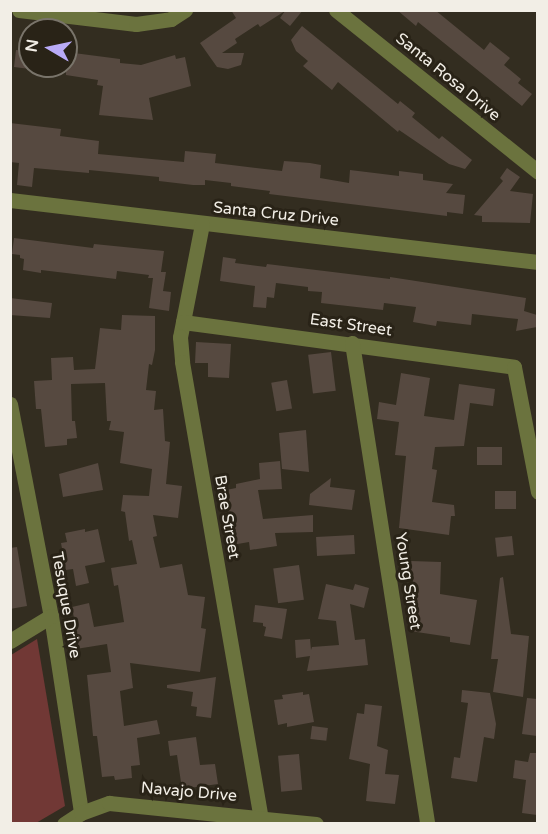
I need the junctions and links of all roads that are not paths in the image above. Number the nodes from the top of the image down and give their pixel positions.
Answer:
1 (18, 10) edge
2 (185, 10) edge
3 (336, 10) edge
4 (537, 172) edge
5 (10, 200) edge
6 (202, 224) junction
7 (537, 262) edge
8 (183, 322) junction
9 (352, 343) junction
10 (10, 404) edge
11 (13, 430) edge
12 (537, 492) edge
13 (51, 616) junction
14 (10, 641) edge
15 (81, 813) junction
16 (261, 817) junction
17 (299, 823) edge
18 (64, 824) edge
19 (315, 824) edge
20 (428, 824) edge

1 - 2 street
3 - 4 street, Santa Rosa Drive
5 - 6 street, Santa Cruz Drive
6 - 7 street, Santa Cruz Drive
6 - 8 street, Brae Street
8 - 9 street, East Street
8 - 16 street, Brae Street
9 - 12 street, East Street
9 - 20 street, Young Street
10 - 11 street, Tesuque Drive
11 - 13 street, Tesuque Drive
13 - 14 street
13 - 15 street, Tesuque Drive
15 - 16 street, Navajo Drive
15 - 18 street, Navajo Drive
16 - 17 street, Navajo Drive
17 - 19 street, Navajo Drive

